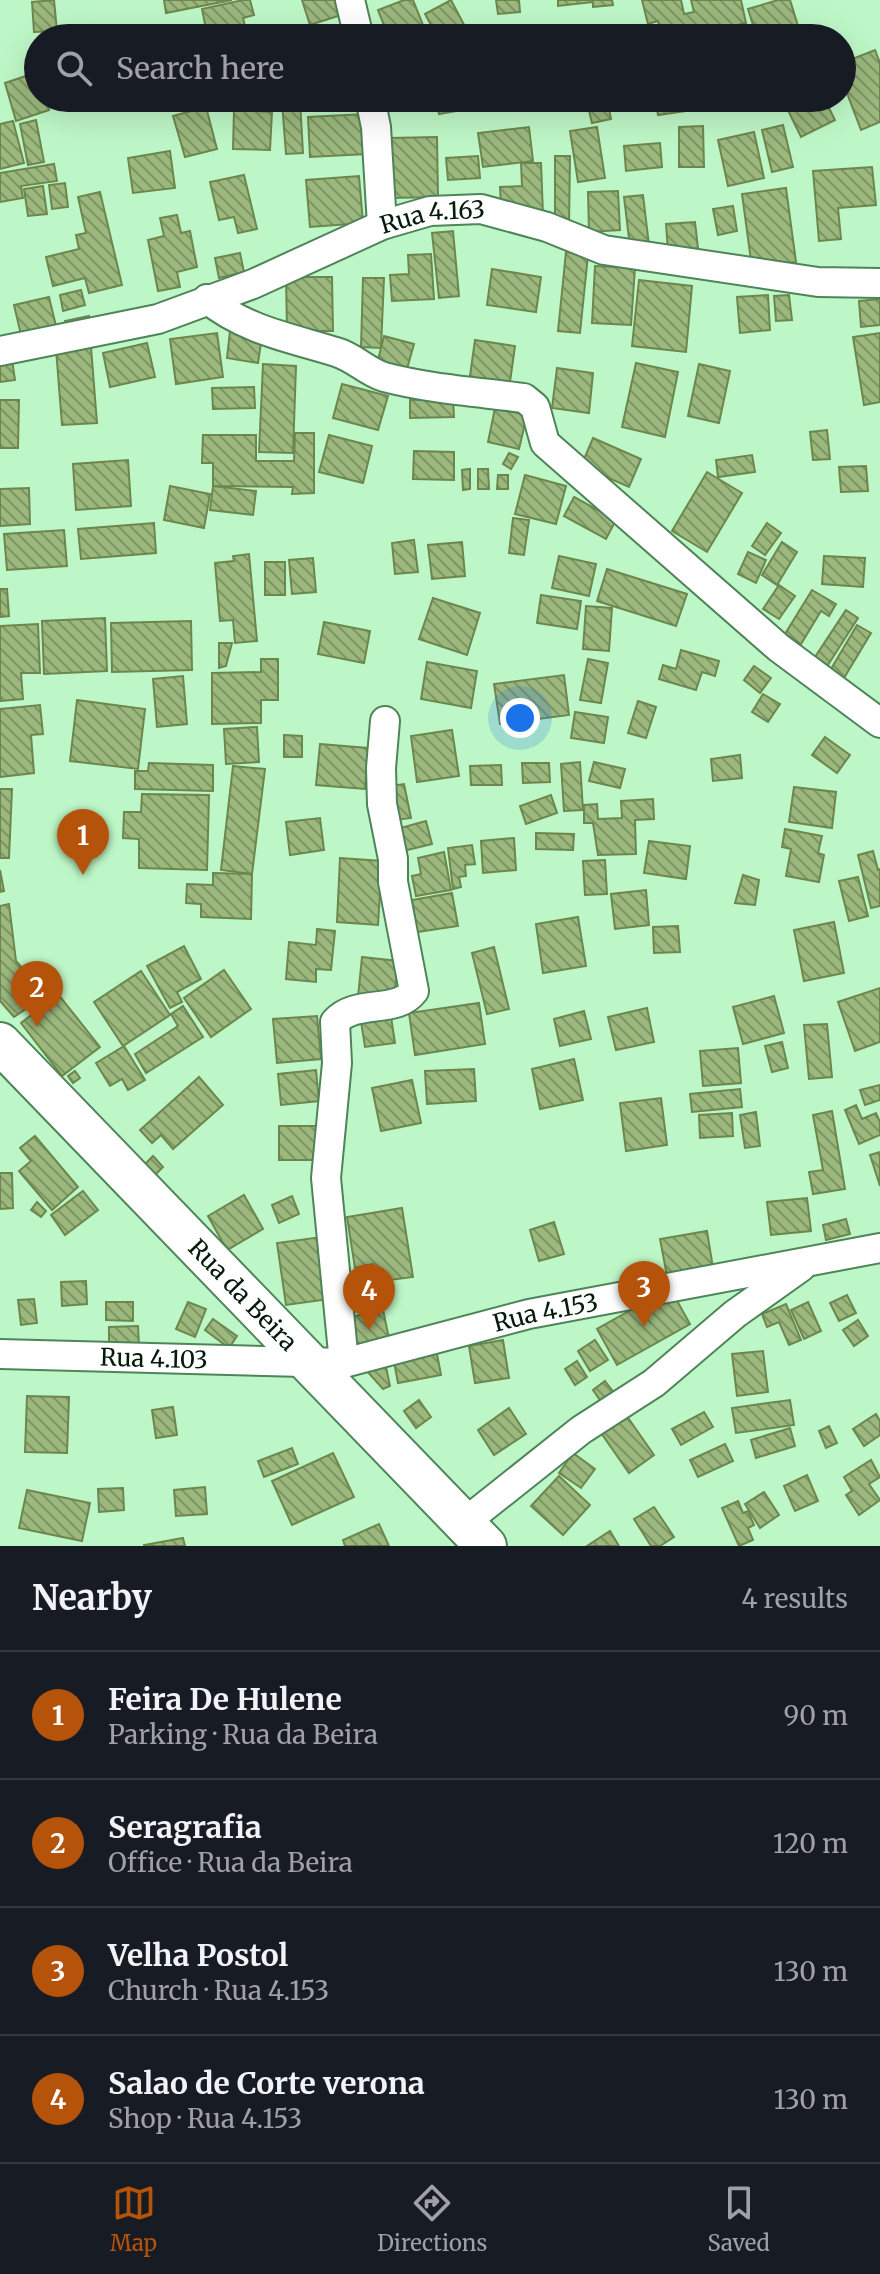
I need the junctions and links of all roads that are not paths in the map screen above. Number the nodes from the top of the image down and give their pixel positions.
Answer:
1 (350, 0) edge
2 (356, 24) edge
3 (373, 112) edge
4 (382, 225) junction
5 (880, 283) edge
6 (207, 299) junction
7 (0, 351) edge
8 (385, 721) dead end
9 (880, 723) edge
10 (0, 1043) edge
11 (880, 1248) edge
12 (808, 1262) junction
13 (0, 1354) edge
14 (326, 1362) junction
15 (475, 1535) edge

1 - 2 street
3 - 4 street
4 - 5 street, Rua 4.163
4 - 6 street, Rua 4.163
6 - 7 street, Rua 4.163
6 - 9 street
8 - 14 street
10 - 14 main road, Rua da Beira
11 - 12 street, Rua 4.153
12 - 14 street, Rua 4.153
12 - 15 street
13 - 14 street, Rua 4.103
14 - 15 main road, Rua da Beira

